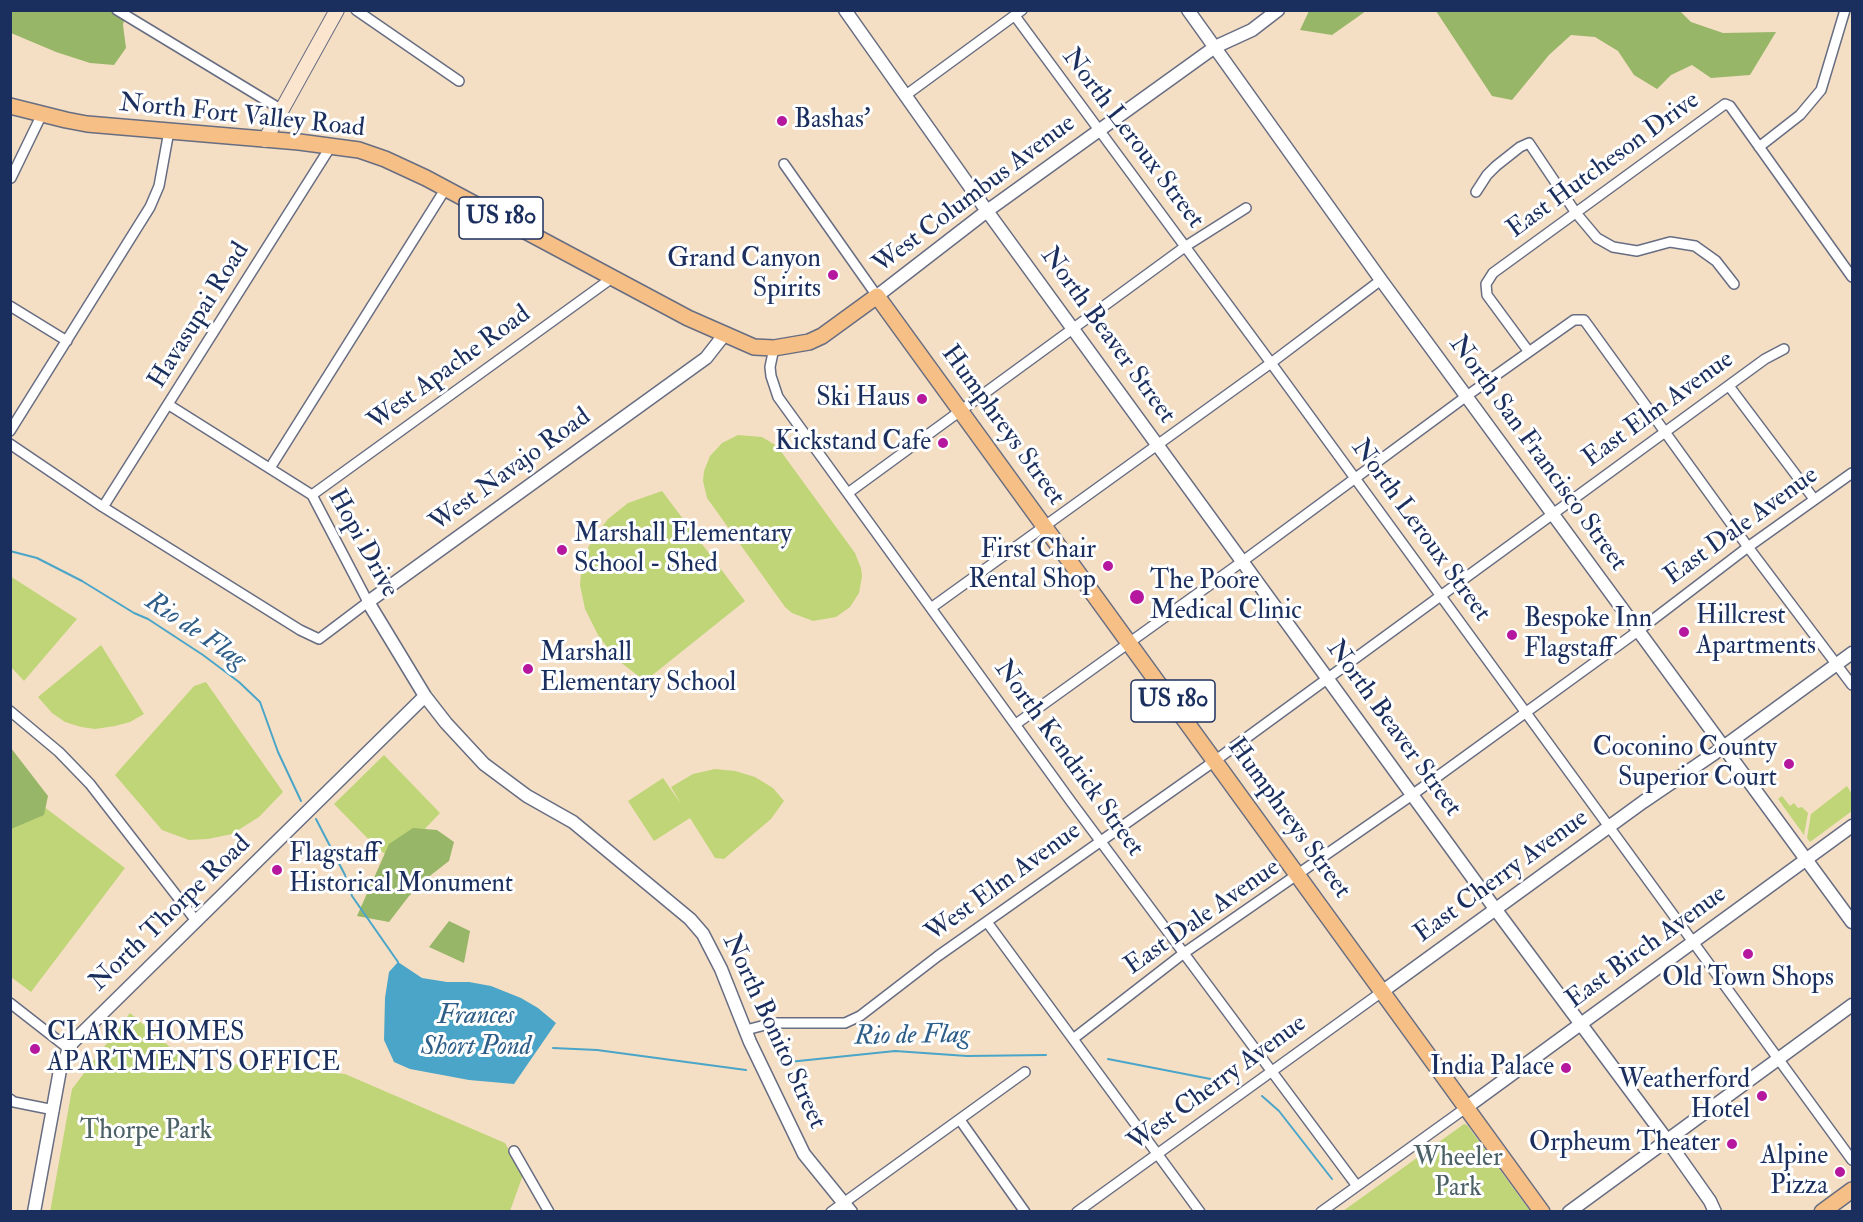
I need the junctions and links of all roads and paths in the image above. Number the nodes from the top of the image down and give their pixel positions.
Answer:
1 (117, 10) edge
2 (337, 10) edge
3 (356, 10) edge
4 (845, 10) edge
5 (1188, 10) edge
6 (1278, 10) edge
7 (1845, 10) edge
8 (1019, 13) edge
9 (1215, 47) junction
10 (459, 81) dead end
11 (906, 95) junction
12 (10, 106) edge
13 (282, 110) junction
14 (42, 114) junction
15 (1100, 130) junction
16 (170, 131) junction
17 (265, 140) junction
18 (332, 146) junction
19 (1760, 147) junction
20 (784, 164) dead end
21 (11, 178) edge
22 (446, 188) junction
23 (1476, 192) dead end
24 (1246, 208) dead end
25 (987, 211) junction
26 (1576, 213) junction
27 (1186, 246) junction
28 (1852, 277) edge
29 (612, 278) junction
30 (1381, 280) junction
31 (1734, 284) dead end
32 (878, 296) junction
33 (10, 306) edge
34 (1074, 328) junction
35 (724, 335) junction
36 (67, 340) junction
37 (774, 348) junction
38 (1784, 349) dead end
39 (1529, 352) junction
40 (1271, 363) junction
41 (1730, 387) junction
42 (1468, 395) junction
43 (169, 405) junction
44 (961, 412) junction
45 (10, 430) edge
46 (1666, 432) junction
47 (10, 444) edge
48 (1158, 444) junction
49 (270, 468) junction
50 (1852, 472) edge
51 (1355, 478) junction
52 (848, 493) junction
53 (312, 495) junction
54 (1814, 499) junction
55 (103, 507) junction
56 (1552, 513) junction
57 (1045, 525) junction
58 (1748, 547) junction
59 (1243, 561) junction
60 (1441, 595) junction
61 (368, 602) junction
62 (931, 608) junction
63 (1638, 631) junction
64 (1130, 643) junction
65 (1852, 653) edge
66 (1837, 664) junction
67 (1328, 677) junction
68 (1852, 685) edge
69 (425, 696) junction
70 (10, 711) edge
71 (1525, 713) junction
72 (1016, 724) junction
73 (1724, 746) junction
74 (1216, 760) junction
75 (1412, 795) junction
76 (1610, 826) junction
77 (1852, 826) edge
78 (1100, 840) junction
79 (1807, 859) junction
80 (1299, 875) junction
81 (1496, 910) junction
82 (197, 922) junction
83 (987, 922) junction
84 (1852, 922) edge
85 (1694, 942) junction
86 (1184, 952) junction
87 (1383, 991) junction
88 (10, 1003) edge
89 (1852, 1005) edge
90 (1581, 1024) junction
91 (746, 1030) junction
92 (1074, 1039) junction
93 (69, 1049) junction
94 (1779, 1059) junction
95 (1270, 1071) junction
96 (1025, 1072) dead end
97 (10, 1100) edge
98 (1467, 1107) junction
99 (54, 1110) junction
100 (960, 1120) junction
101 (1666, 1140) junction
102 (514, 1151) dead end
103 (1157, 1154) junction
104 (1852, 1160) edge
105 (1357, 1186) junction
106 (1852, 1190) edge
107 (848, 1207) edge
108 (34, 1212) edge
109 (549, 1212) edge
110 (831, 1212) edge
111 (1025, 1212) edge
112 (1077, 1212) edge
113 (1200, 1212) edge
114 (1321, 1212) edge
115 (1542, 1212) edge
116 (1569, 1212) edge
117 (1715, 1212) edge
118 (1822, 1212) edge

1 - 13 street
2 - 13 main road
3 - 10 street
4 - 11 street, North Beaver Street
5 - 9 street, North San Francisco Street
6 - 9 street, West Columbus Avenue
7 - 19 street
8 - 11 street
8 - 15 street, North Leroux Street
9 - 15 street, West Columbus Avenue
9 - 30 street, North San Francisco Street
11 - 25 street, North Beaver Street
12 - 14 main road, North Fort Valley Road / US 180
13 - 17 main road
14 - 16 main road, North Fort Valley Road / US 180
14 - 21 street
15 - 25 street, West Columbus Avenue
15 - 27 street, North Leroux Street
16 - 17 main road, North Fort Valley Road / US 180
16 - 36 street
17 - 18 main road, North Fort Valley Road / US 180
18 - 22 main road, North Fort Valley Road / US 180
18 - 43 street, Havasupai Road
19 - 26 street, East Hutcheson Drive
19 - 28 street
20 - 32 street, Humphreys Street
22 - 29 main road, North Fort Valley Road / US 180
22 - 49 street
23 - 26 street
24 - 27 street
25 - 32 street, West Columbus Avenue
25 - 34 street, North Beaver Street
26 - 31 street
26 - 39 street, East Hutcheson Drive
27 - 34 street
27 - 40 street, North Leroux Street
29 - 35 main road, North Fort Valley Road / US 180
29 - 53 street, West Apache Road
30 - 40 street
30 - 42 street, North San Francisco Street
32 - 37 main road, North Fort Valley Road / US 180
32 - 44 main road, Humphreys Street / US 180
33 - 36 street
34 - 44 street
34 - 48 street, North Beaver Street
35 - 37 main road, North Fort Valley Road / US 180
35 - 61 street, West Navajo Road
36 - 45 street
37 - 52 street, North Kendrick Street
38 - 41 street, East Elm Avenue
39 - 42 street
39 - 46 street
40 - 48 street
40 - 51 street, North Leroux Street
41 - 46 street, East Elm Avenue
41 - 54 street
42 - 51 street
42 - 56 street, North San Francisco Street
43 - 49 street, Hopi Drive
43 - 55 street, Havasupai Road
44 - 52 street
44 - 57 main road, Humphreys Street / US 180
46 - 56 street, East Elm Avenue
46 - 58 street
47 - 55 street
48 - 57 street
48 - 59 street, North Beaver Street
49 - 53 street, Hopi Drive
50 - 54 street, East Dale Avenue
51 - 59 street
51 - 60 street, North Leroux Street
52 - 62 street, North Kendrick Street
53 - 61 street, Hopi Drive
54 - 58 street, East Dale Avenue
55 - 61 street, West Navajo Road
56 - 60 street, East Elm Avenue
56 - 63 street, North San Francisco Street
57 - 62 street
57 - 64 main road, Humphreys Street / US 180
58 - 63 street, East Dale Avenue
58 - 66 street
59 - 64 street
59 - 67 street, North Beaver Street
60 - 67 street, East Elm Avenue
60 - 71 street, North Leroux Street
61 - 69 street, Hopi Drive
62 - 72 street, North Kendrick Street
63 - 71 street, East Dale Avenue
63 - 73 street, North San Francisco Street
64 - 72 street
64 - 74 main road, Humphreys Street / US 180
65 - 66 street, East Cherry Avenue
66 - 68 street
66 - 73 street, East Cherry Avenue
67 - 74 street, West Elm Avenue
67 - 75 street, North Beaver Street
69 - 82 street, North Thorpe Road
69 - 91 street, North Bonito Street
70 - 82 street
71 - 75 street, East Dale Avenue
71 - 76 street, North Leroux Street
72 - 78 street, North Kendrick Street
73 - 76 street, East Cherry Avenue
73 - 79 street, North San Francisco Street
74 - 78 street, West Elm Avenue
74 - 80 main road, Humphreys Street / US 180
75 - 80 street, East Dale Avenue
75 - 81 street, North Beaver Street
76 - 81 street, East Cherry Avenue
76 - 85 street, North Leroux Street
77 - 79 street, East Birch Avenue
78 - 83 street, West Elm Avenue
78 - 86 street, North Kendrick Street
79 - 84 street, North San Francisco Street
79 - 85 street, East Birch Avenue
80 - 86 street, East Dale Avenue
80 - 87 main road, Humphreys Street / US 180
81 - 87 street, East Cherry Avenue
81 - 90 street, North Beaver Street
82 - 93 street, North Thorpe Road
83 - 91 street, West Elm Avenue
83 - 92 street
85 - 90 street, East Birch Avenue
85 - 94 street, North Leroux Street
86 - 92 street, East Dale Avenue
86 - 95 street, North Kendrick Street
87 - 95 street, West Cherry Avenue
87 - 98 main road, Humphreys Street / US 180
88 - 93 street
89 - 94 street
90 - 98 street, East Birch Avenue
90 - 101 street, North Beaver Street
91 - 107 street, North Bonito Street
92 - 103 street
93 - 99 street, North Thorpe Road
94 - 101 street
94 - 104 street, North Leroux Street
95 - 103 street, West Cherry Avenue
95 - 105 street, North Kendrick Street
96 - 100 street
97 - 99 street
98 - 105 street
98 - 115 main road, Humphreys Street / US 180
99 - 108 street, North Thorpe Road
100 - 107 street
100 - 111 street
101 - 116 street
101 - 117 street, North Beaver Street
102 - 109 street
103 - 112 street, West Cherry Avenue
103 - 113 street
105 - 114 street
106 - 118 main road
107 - 110 street

